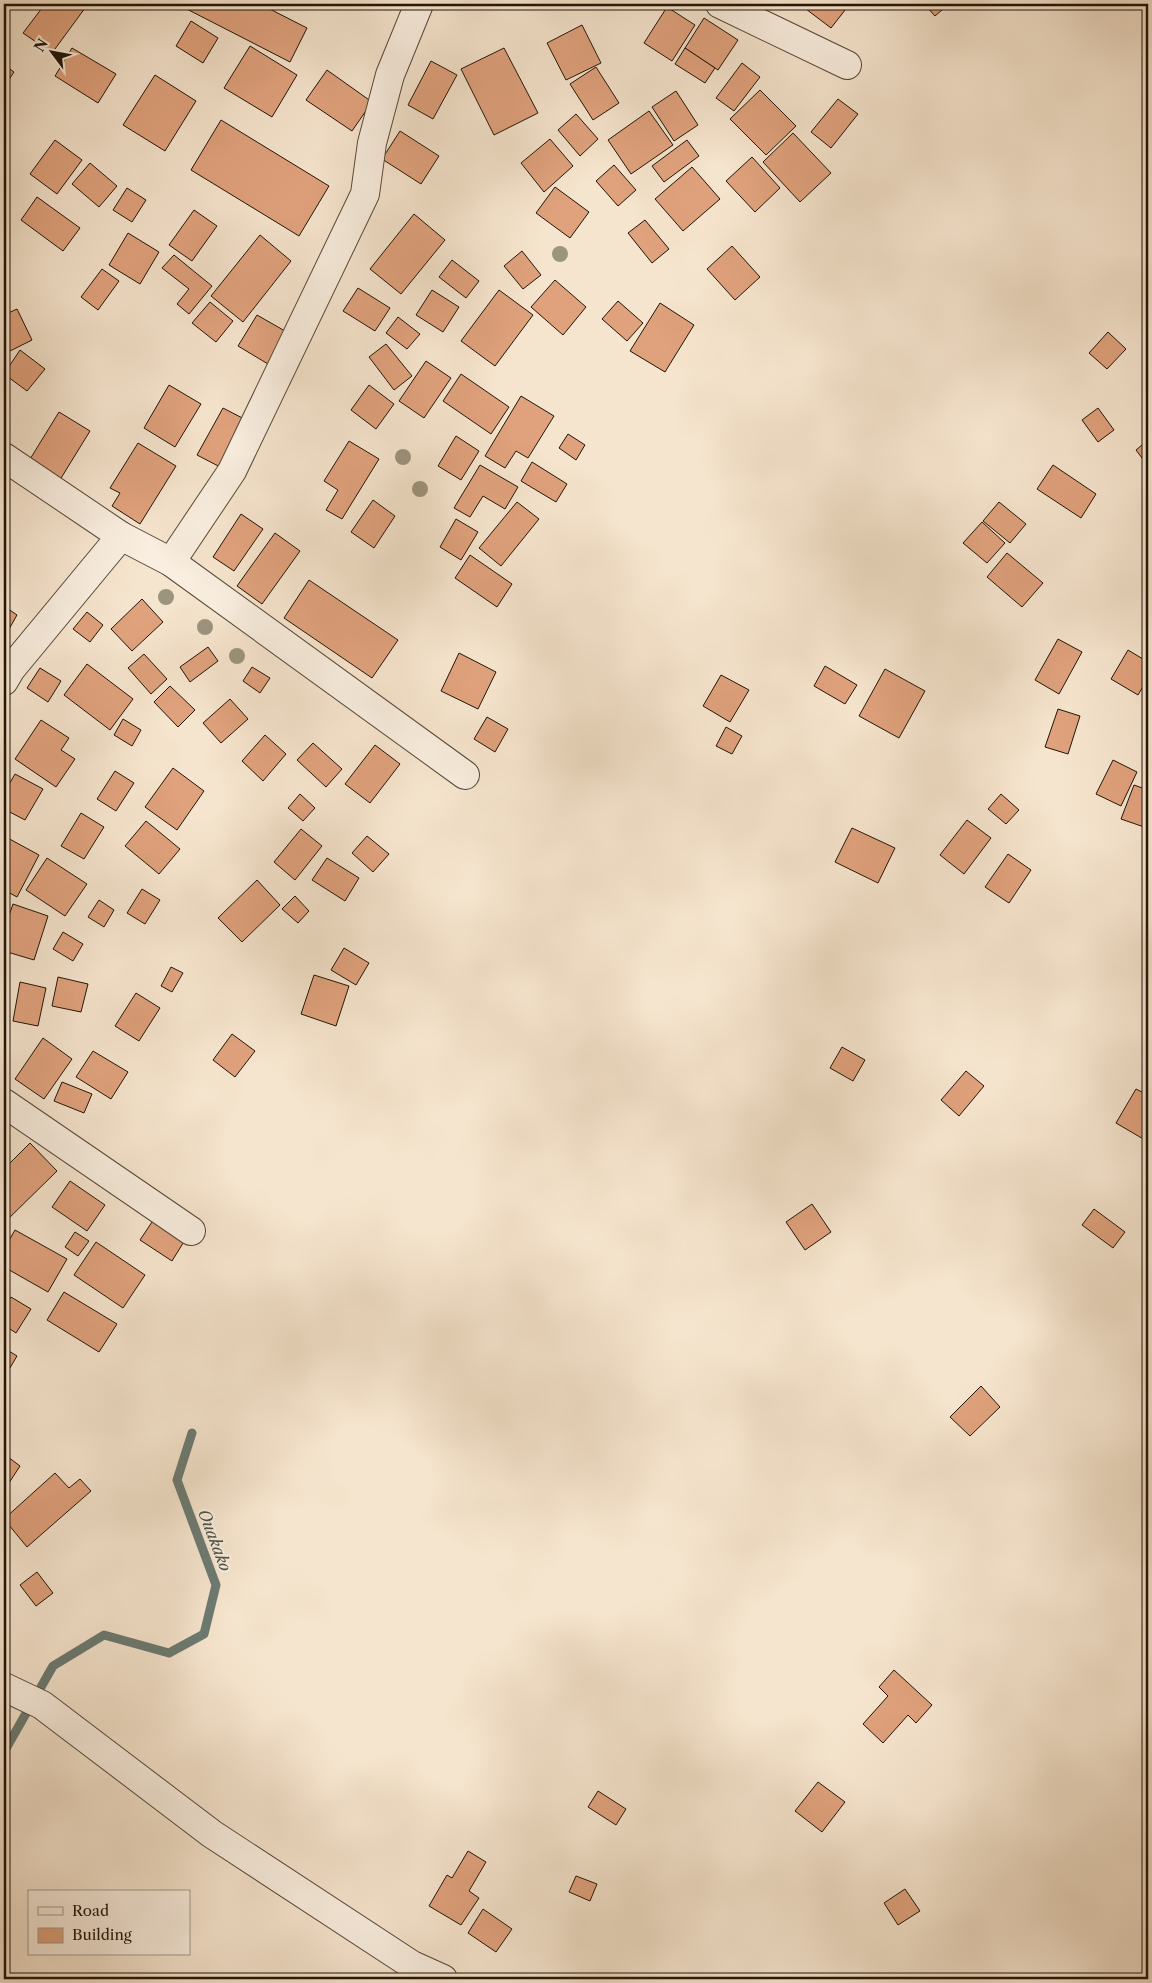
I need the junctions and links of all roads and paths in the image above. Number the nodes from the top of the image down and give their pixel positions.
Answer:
1 (419, 4) edge
2 (720, 4) edge
3 (847, 65) dead end
4 (4, 457) edge
5 (121, 536) junction
6 (170, 562) junction
7 (4, 681) edge
8 (465, 775) dead end
9 (4, 1103) edge
10 (191, 1231) dead end
11 (4, 1688) edge
12 (444, 1979) edge

1 - 6 street
2 - 3 street
4 - 5 street
5 - 6 street
5 - 7 street
6 - 8 street
9 - 10 street
11 - 12 street

